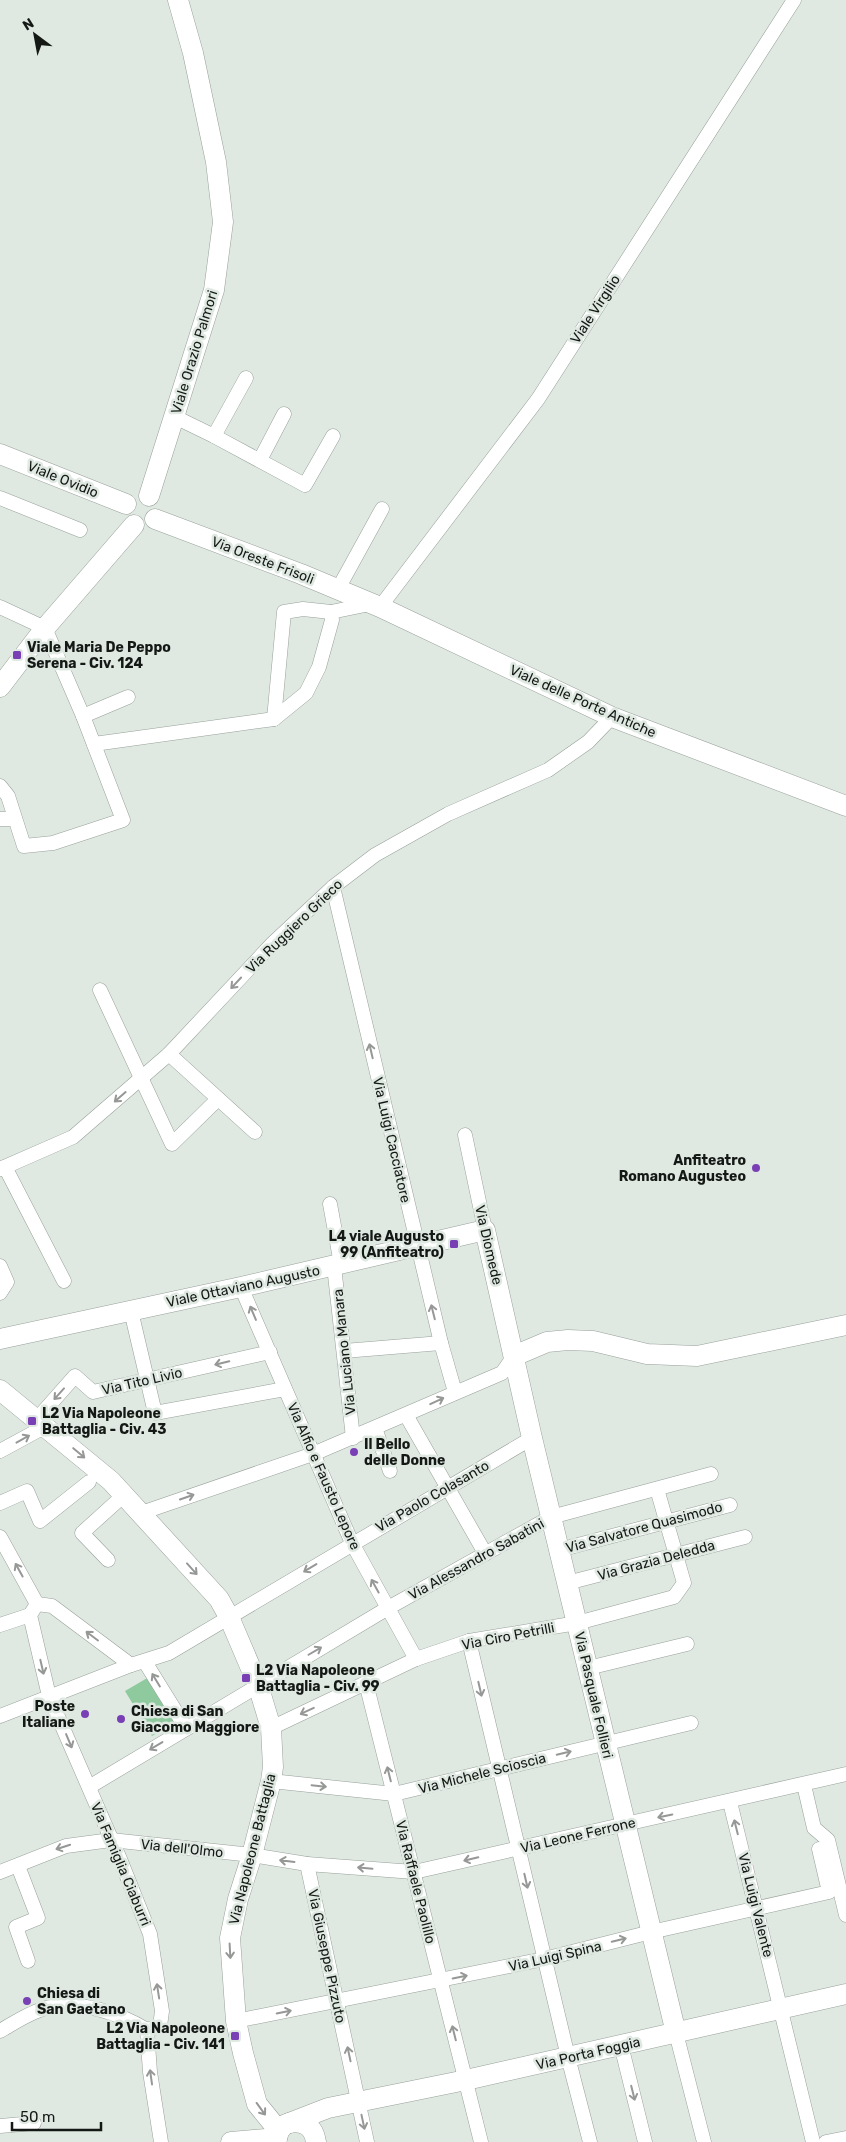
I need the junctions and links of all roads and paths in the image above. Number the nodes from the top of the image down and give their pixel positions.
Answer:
1 (178, 0) edge
2 (794, 0) edge
3 (246, 378) dead end
4 (284, 414) dead end
5 (175, 417) junction
6 (214, 436) junction
7 (333, 436) dead end
8 (0, 454) edge
9 (260, 460) junction
10 (149, 496) junction
11 (0, 498) edge
12 (126, 504) junction
13 (382, 509) dead end
14 (155, 519) junction
15 (134, 525) junction
16 (80, 530) dead end
17 (338, 589) junction
18 (375, 605) junction
19 (0, 607) edge
20 (331, 612) junction
21 (45, 628) junction
22 (0, 686) edge
23 (128, 697) dead end
24 (82, 716) junction
25 (612, 717) junction
26 (274, 719) junction
27 (94, 744) junction
28 (0, 786) edge
29 (846, 806) edge
30 (0, 819) edge
31 (15, 819) junction
32 (333, 887) junction
33 (100, 990) dead end
34 (169, 1054) junction
35 (141, 1079) junction
36 (218, 1099) junction
37 (255, 1132) dead end
38 (465, 1135) dead end
39 (3, 1168) edge
40 (330, 1204) dead end
41 (485, 1230) junction
42 (418, 1247) junction
43 (338, 1265) junction
44 (0, 1266) edge
45 (64, 1281) dead end
46 (242, 1287) junction
47 (0, 1292) edge
48 (131, 1311) junction
49 (846, 1324) edge
50 (3, 1335) edge
51 (441, 1343) junction
52 (344, 1351) junction
53 (270, 1352) junction
54 (514, 1356) junction
55 (147, 1379) junction
56 (286, 1389) junction
57 (0, 1390) edge
58 (455, 1392) junction
59 (406, 1415) junction
60 (41, 1422) junction
61 (374, 1428) junction
62 (353, 1438) junction
63 (532, 1438) junction
64 (0, 1451) edge
65 (313, 1454) junction
66 (390, 1471) dead end
67 (711, 1474) dead end
68 (89, 1482) dead end
69 (448, 1486) junction
70 (657, 1489) junction
71 (124, 1495) junction
72 (0, 1503) edge
73 (730, 1505) dead end
74 (141, 1513) junction
75 (551, 1517) junction
76 (666, 1522) junction
77 (0, 1537) edge
78 (744, 1537) dead end
79 (352, 1543) junction
80 (559, 1550) junction
81 (485, 1553) junction
82 (676, 1556) junction
83 (108, 1560) dead end
84 (567, 1583) junction
85 (388, 1608) junction
86 (33, 1610) junction
87 (229, 1617) junction
88 (577, 1623) junction
89 (0, 1625) edge
90 (469, 1641) junction
91 (687, 1644) dead end
92 (416, 1659) junction
93 (145, 1662) junction
94 (131, 1665) junction
95 (588, 1668) junction
96 (366, 1683) junction
97 (258, 1685) junction
98 (49, 1696) junction
99 (0, 1716) edge
100 (691, 1724) dead end
101 (186, 1728) junction
102 (271, 1728) junction
103 (606, 1743) junction
104 (499, 1769) junction
105 (846, 1774) edge
106 (271, 1781) junction
107 (804, 1785) junction
108 (89, 1787) junction
109 (394, 1794) junction
110 (730, 1802) junction
111 (625, 1824) junction
112 (112, 1840) junction
113 (518, 1848) junction
114 (819, 1849) dead end
115 (252, 1854) junction
116 (307, 1864) junction
117 (18, 1866) junction
118 (0, 1872) edge
119 (414, 1872) junction
120 (756, 1908) junction
121 (846, 1915) edge
122 (651, 1932) junction
123 (544, 1959) junction
124 (28, 1961) dead end
125 (441, 1981) junction
126 (846, 1994) edge
127 (338, 2001) junction
128 (780, 2009) junction
129 (236, 2021) junction
130 (147, 2030) junction
131 (0, 2031) edge
132 (676, 2033) junction
133 (621, 2045) junction
134 (568, 2058) junction
135 (466, 2080) junction
136 (359, 2102) junction
137 (328, 2108) junction
138 (34, 2123) dead end
139 (0, 2126) edge
140 (280, 2133) edge
141 (846, 2138) edge
142 (162, 2142) edge
143 (231, 2142) edge
144 (316, 2142) edge
145 (367, 2142) edge
146 (481, 2142) edge
147 (590, 2142) edge
148 (645, 2142) edge
149 (704, 2142) edge
150 (813, 2142) edge
151 (826, 2142) edge

1 - 5 main road, Viale Orazio Palmori
2 - 18 street, Viale Virgilio
3 - 6 street
4 - 9 street
5 - 6 street
5 - 10 main road, Viale Orazio Palmori
6 - 9 street
7 - 9 street
8 - 12 main road, Viale Ovidio
10 - 12 main road
10 - 14 main road
11 - 16 street
12 - 15 main road
13 - 17 street
14 - 15 main road
14 - 17 main road, Via Oreste Frisoli
15 - 21 main road
17 - 18 main road, Via Oreste Frisoli
18 - 20 street
18 - 25 main road, Viale delle Porte Antiche
19 - 21 street
20 - 26 street
20 - 26 street
21 - 22 main road
21 - 24 street
23 - 24 street
24 - 27 street
25 - 29 main road, Viale delle Porte Antiche
25 - 32 street, Via Ruggiero Grieco
26 - 27 street
27 - 31 street
28 - 31 street
30 - 31 street
32 -> 34 street, Via Ruggiero Grieco
42 -> 32 street, Via Luigi Cacciatore
33 - 35 street
34 - 35 street, Via Ruggiero Grieco
34 - 36 street
35 - 36 street
35 -> 39 street, Via Ruggiero Grieco
36 - 37 street
38 - 41 street, Via Diomede
39 - 45 street
40 - 43 street, Via Luciano Manara
41 - 42 main road, Viale Ottaviano Augusto
41 - 54 main road, Via Diomede
42 - 43 main road, Viale Ottaviano Augusto
51 -> 42 street, Via Luigi Cacciatore
43 - 46 main road, Viale Ottaviano Augusto
43 - 52 street, Via Luciano Manara
44 - 47 street
46 - 48 main road, Viale Ottaviano Augusto
53 -> 46 street, Via Alfio e Fausto Lepore
48 - 50 main road, Viale Ottaviano Augusto
48 - 55 street
49 - 54 main road
51 - 52 street
51 - 58 street, Via Luigi Cacciatore
52 - 62 street, Via Luciano Manara
53 -> 55 street, Via Tito Livio
53 - 56 street, Via Alfio e Fausto Lepore
54 - 58 street
54 - 63 main road, Via Pasquale Follieri
55 - 56 street
55 -> 60 street, Via Tito Livio
56 - 65 street, Via Alfio e Fausto Lepore
57 - 60 main road, Via Napoleone Battaglia
59 -> 58 street
59 - 61 street
59 - 69 street
64 -> 60 street
60 -> 71 main road, Via Napoleone Battaglia
61 - 62 street
61 - 66 street
62 - 65 street
63 - 69 street, Via Paolo Colasanto
63 - 75 main road, Via Pasquale Follieri
74 -> 65 street
65 - 79 street, Via Alfio e Fausto Lepore
67 - 70 street, Via Alessandro Sabatini
68 - 72 street
69 - 79 street, Via Paolo Colasanto
69 - 81 street
70 - 75 street, Via Alessandro Sabatini
70 - 76 street, Via Ciro Petrilli
71 - 74 main road, Via Napoleone Battaglia
71 - 83 street
73 - 76 street, Via Salvatore Quasimodo
74 -> 87 main road, Via Napoleone Battaglia
75 - 80 main road, Via Pasquale Follieri
75 - 81 street, Via Alessandro Sabatini
76 - 80 street, Via Salvatore Quasimodo
76 - 82 street, Via Ciro Petrilli
86 -> 77 street, Via Famiglia Ciaburri
78 - 82 street, Via Grazia Deledda
85 -> 79 street, Via Alfio e Fausto Lepore
79 -> 87 street, Via Paolo Colasanto
80 - 84 main road, Via Pasquale Follieri
81 - 85 street, Via Alessandro Sabatini
82 - 84 street, Via Grazia Deledda
82 - 88 street, Via Ciro Petrilli
84 - 88 main road, Via Pasquale Follieri
85 - 92 street, Via Alfio e Fausto Lepore
97 -> 85 street, Via Alessandro Sabatini
86 - 89 street
94 -> 86 street
86 -> 98 street, Via Famiglia Ciaburri
87 - 93 street, Via Paolo Colasanto
87 - 97 main road, Via Napoleone Battaglia
88 - 90 street, Via Ciro Petrilli
88 - 95 main road, Via Pasquale Follieri
90 - 92 street, Via Ciro Petrilli
90 -> 104 street
91 - 95 street
92 - 96 street, Via Ciro Petrilli
93 - 94 street, Via Paolo Colasanto
101 -> 93 street
94 - 98 street, Via Paolo Colasanto
95 - 103 main road, Via Pasquale Follieri
96 -> 102 street, Via Ciro Petrilli
109 -> 96 street, Via Raffaele Paolillo
97 - 101 street, Via Alessandro Sabatini
97 - 102 main road, Via Napoleone Battaglia
98 - 99 street, Via Paolo Colasanto
98 -> 108 street, Via Famiglia Ciaburri
100 - 103 street, Via Michele Scioscia
101 -> 108 street, Via Alessandro Sabatini
102 - 106 main road, Via Napoleone Battaglia
104 -> 103 street, Via Michele Scioscia
103 - 111 main road, Via Pasquale Follieri
104 - 109 street, Via Michele Scioscia
104 - 113 street
105 - 107 street, Via Leone Ferrone
106 -> 109 street, Via Michele Scioscia
106 - 115 main road, Via Napoleone Battaglia
107 - 110 street, Via Leone Ferrone
107 - 121 street
108 - 112 street, Via Famiglia Ciaburri
109 - 119 street, Via Raffaele Paolillo
110 -> 111 street, Via Leone Ferrone
120 -> 110 street, Via Luigi Valente
111 - 113 street, Via Leone Ferrone
111 - 122 main road, Via Pasquale Follieri
112 - 115 street, Via dell'Olmo
112 -> 117 street, Via dell'Olmo
130 -> 112 street, Via Famiglia Ciaburri
113 -> 119 street, Via Leone Ferrone
113 -> 123 street
114 - 120 street, Via Luigi Spina
116 -> 115 street
115 -> 129 main road, Via Napoleone Battaglia
119 -> 116 street, Via Leone Ferrone
116 - 127 street, Via Giuseppe Pizzuto
117 - 118 street, Via dell'Olmo
117 - 124 street
119 - 125 street, Via Raffaele Paolillo
120 - 122 street, Via Luigi Spina
120 - 128 street, Via Luigi Valente
123 -> 122 street, Via Luigi Spina
122 - 132 main road, Via Pasquale Follieri
125 -> 123 street, Via Luigi Spina
123 - 134 street
125 - 127 street, Via Luigi Spina
135 -> 125 street, Via Raffaele Paolillo
126 - 128 main road, Via Porta Foggia
129 -> 127 street, Via Luigi Spina
136 -> 127 street, Via Giuseppe Pizzuto
128 - 132 main road, Via Porta Foggia
128 - 150 street, Via Luigi Valente
129 -> 140 main road, Via Napoleone Battaglia
130 - 131 street
142 -> 130 street
132 - 133 main road, Via Porta Foggia
132 - 149 street
133 - 134 main road, Via Porta Foggia
133 -> 148 street
134 - 135 main road, Via Porta Foggia
134 - 147 street
135 - 136 main road, Via Porta Foggia
135 - 146 street, Via Raffaele Paolillo
136 - 137 main road, Via Porta Foggia
136 -> 145 street, Via Giuseppe Pizzuto
137 - 140 main road, Via Porta Foggia
137 - 144 main road
138 - 139 street
140 - 143 main road
140 - 144 main road
141 - 151 street

